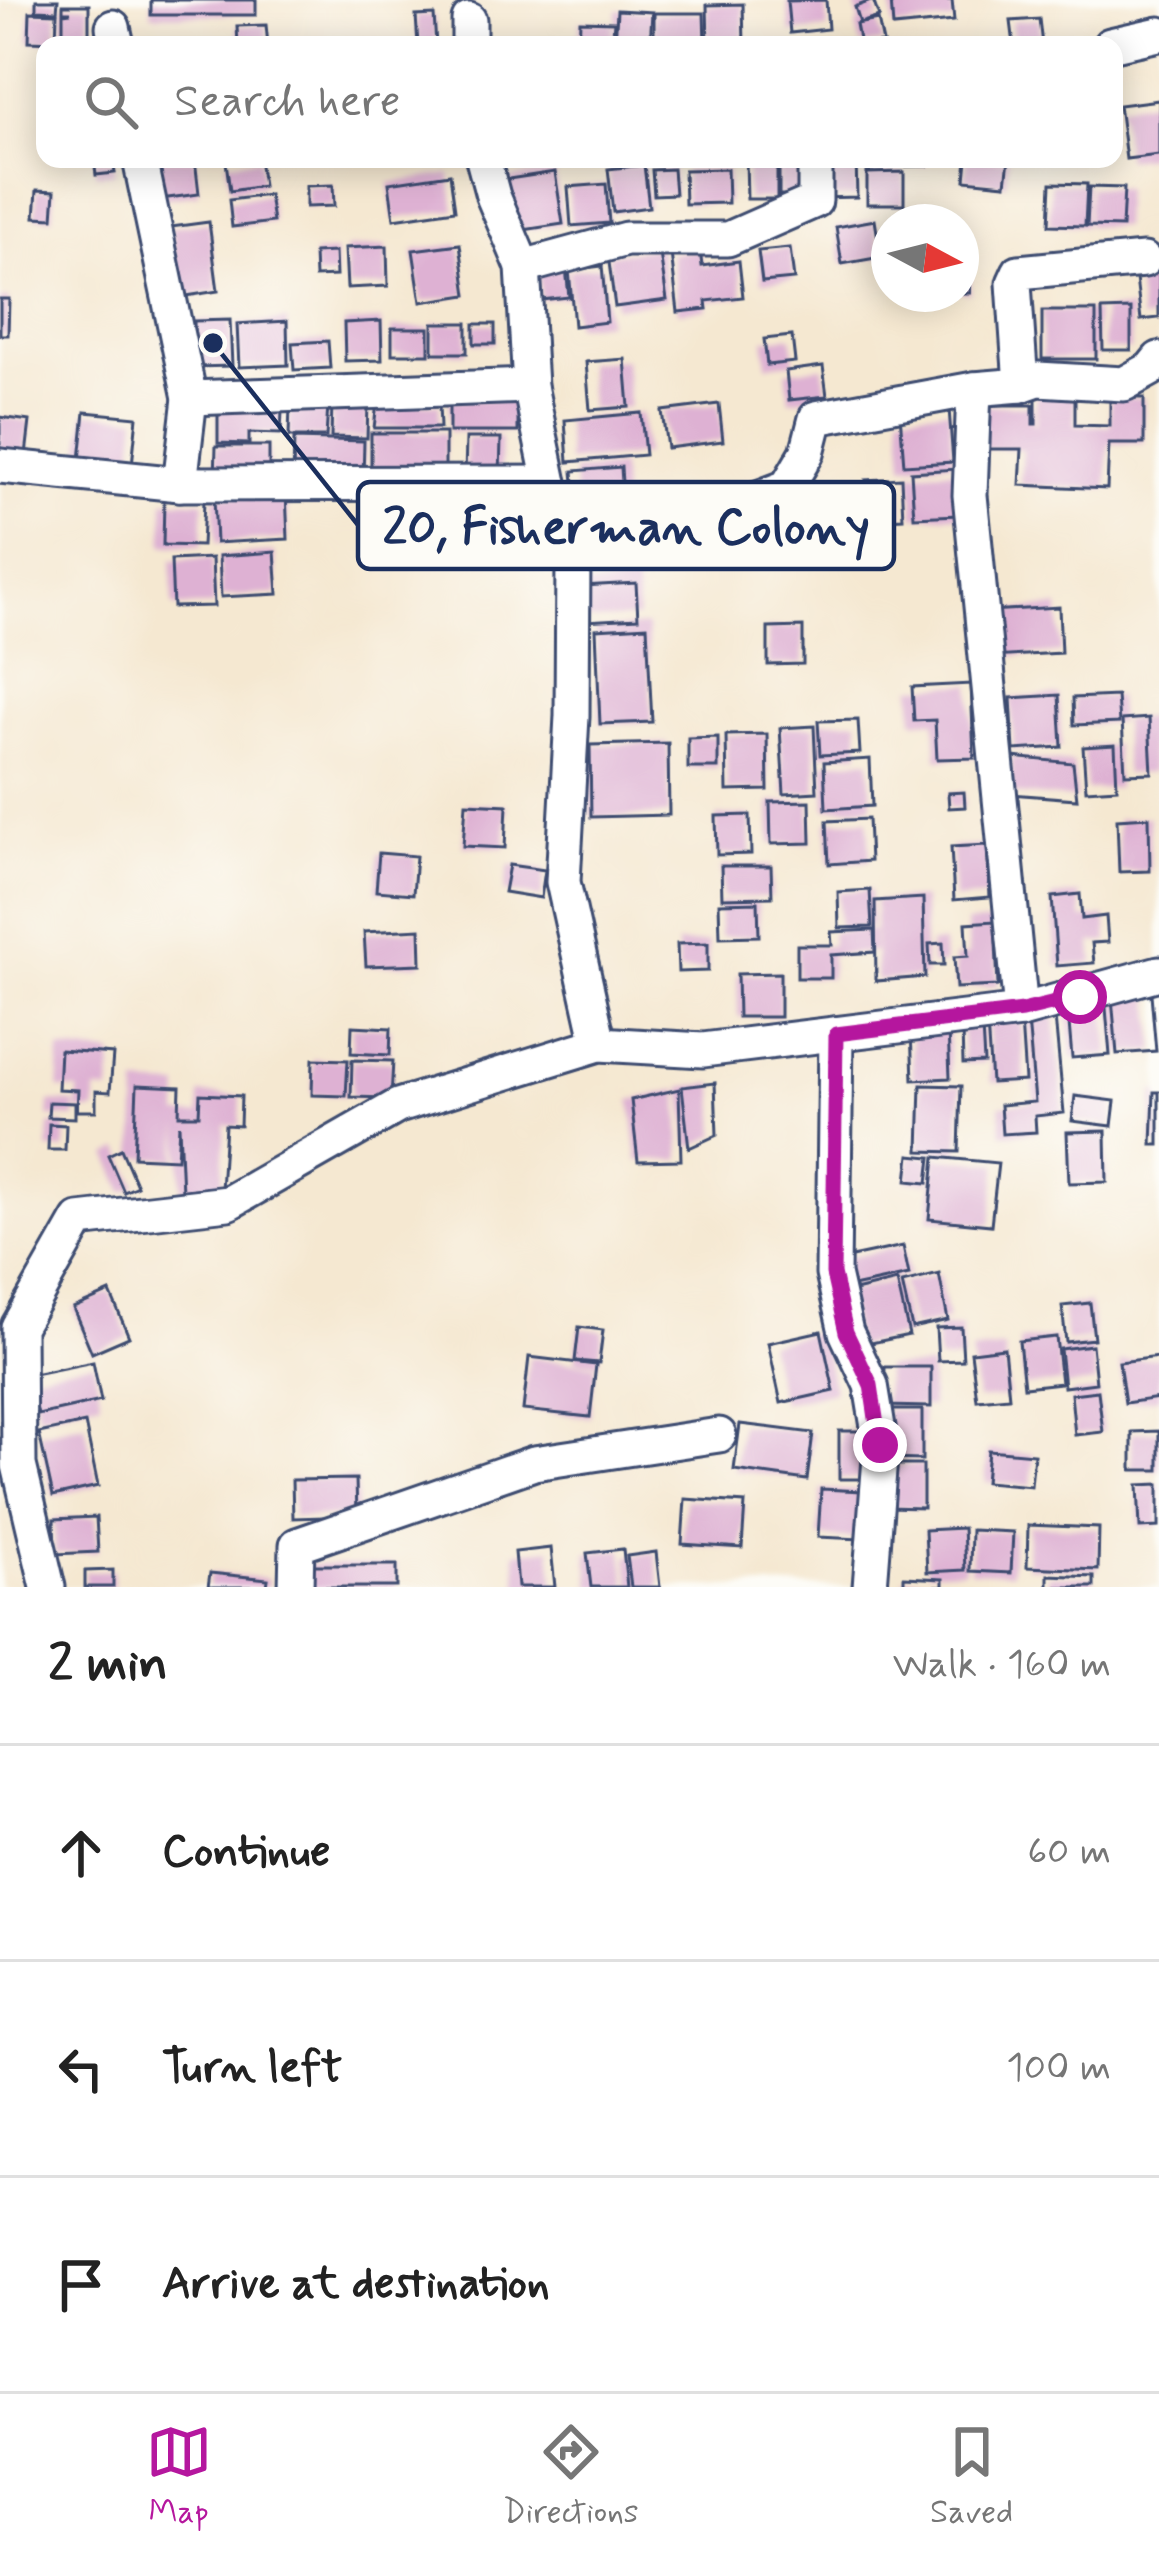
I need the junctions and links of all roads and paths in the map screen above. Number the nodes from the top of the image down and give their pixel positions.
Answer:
1 (1159, 34) edge
2 (1123, 42) edge
3 (142, 168) edge
4 (486, 168) edge
5 (815, 168) edge
6 (1144, 260) dead end
7 (523, 267) junction
8 (1159, 359) edge
9 (1021, 385) junction
10 (530, 386) junction
11 (974, 388) junction
12 (190, 398) junction
13 (0, 466) edge
14 (550, 483) junction
15 (180, 484) junction
16 (573, 556) junction
17 (1159, 973) edge
18 (1022, 1011) junction
19 (836, 1034) junction
20 (598, 1044) junction
21 (9, 1330) edge
22 (718, 1435) dead end
23 (48, 1587) edge
24 (296, 1587) edge
25 (870, 1587) edge

1 - 2 street
3 - 12 street
4 - 7 street
5 - 7 street
6 - 9 street
7 - 10 street
8 - 9 street
9 - 11 street
10 - 12 street
10 - 14 street
11 - 16 street
11 - 18 street
12 - 15 street
13 - 15 street
14 - 15 street
14 - 16 street
16 - 20 street
17 - 18 street
18 - 19 street
19 - 20 street
19 - 25 street
20 - 21 street
21 - 23 street
22 - 24 street

